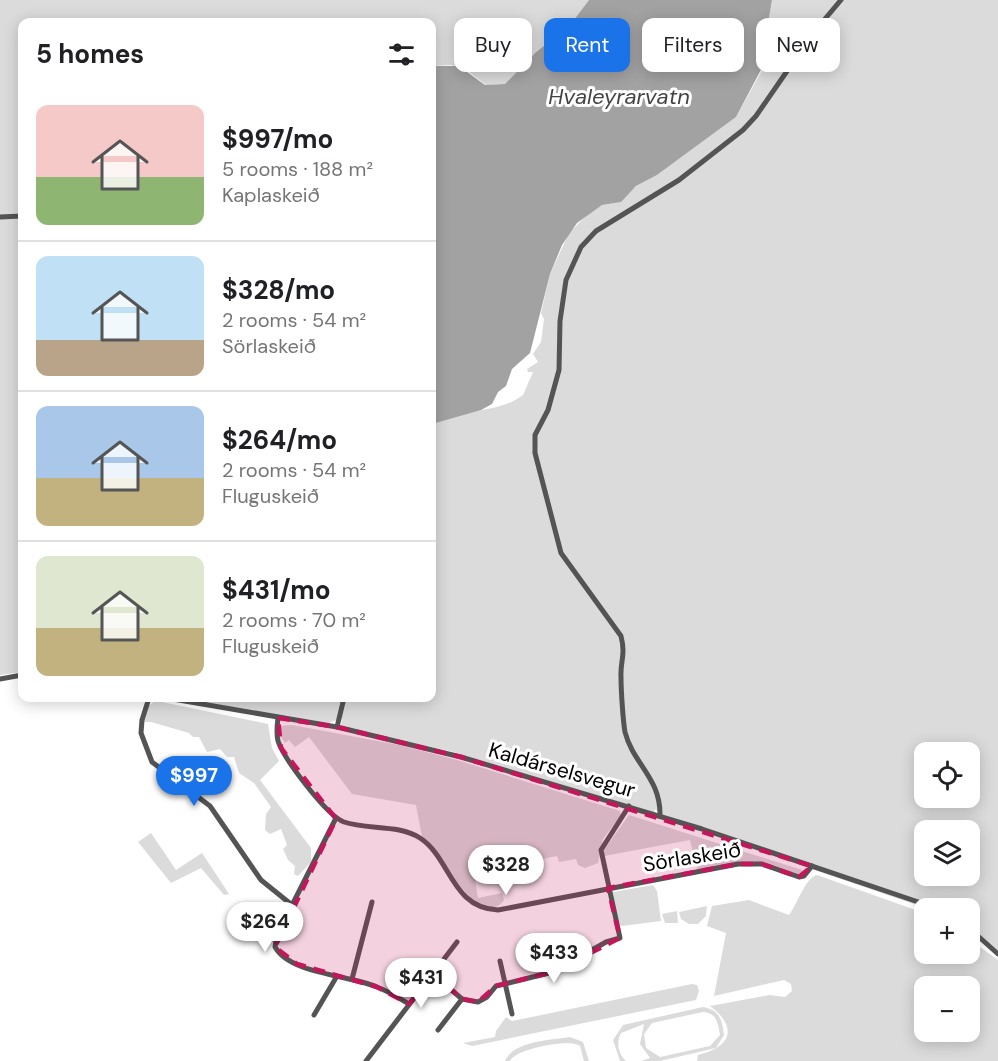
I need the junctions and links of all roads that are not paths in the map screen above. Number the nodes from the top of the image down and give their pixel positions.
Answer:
1 (841, 0) edge
2 (0, 216) edge
3 (18, 216) edge
4 (18, 676) edge
5 (0, 679) edge
6 (148, 702) edge
7 (189, 702) edge
8 (343, 702) edge
9 (278, 718) junction
10 (337, 727) junction
11 (629, 806) junction
12 (660, 816) junction
13 (336, 819) junction
14 (812, 866) junction
15 (609, 888) junction
16 (914, 901) edge
17 (372, 902) dead end
18 (292, 905) junction
19 (980, 938) edge
20 (457, 942) dead end
21 (998, 954) edge
22 (500, 961) dead end
23 (433, 974) junction
24 (337, 976) junction
25 (352, 979) junction
26 (505, 984) junction
27 (462, 999) junction
28 (409, 1004) junction
29 (512, 1014) dead end
30 (314, 1015) dead end
31 (438, 1030) dead end
32 (366, 1061) edge

1 - 12 street
2 - 3 street
4 - 5 street
6 - 18 street
7 - 9 street, Kaldárselsvegur
8 - 10 street
9 - 10 street, Kaldárselsvegur
9 - 13 street
10 - 11 street, Kaldárselsvegur
11 - 12 street, Kaldárselsvegur
11 - 15 street
12 - 14 street, Kaldárselsvegur
13 - 15 street, Sörlaskeið
13 - 18 street
14 - 15 street, Sörlaskeið
14 - 16 street, Kaldárselsvegur
15 - 26 street
17 - 25 street
18 - 24 street
19 - 21 street
20 - 23 street
22 - 26 street
23 - 27 street
23 - 28 street
24 - 25 street
24 - 30 street
25 - 28 street
26 - 27 street
26 - 29 street
27 - 31 street
28 - 32 street

